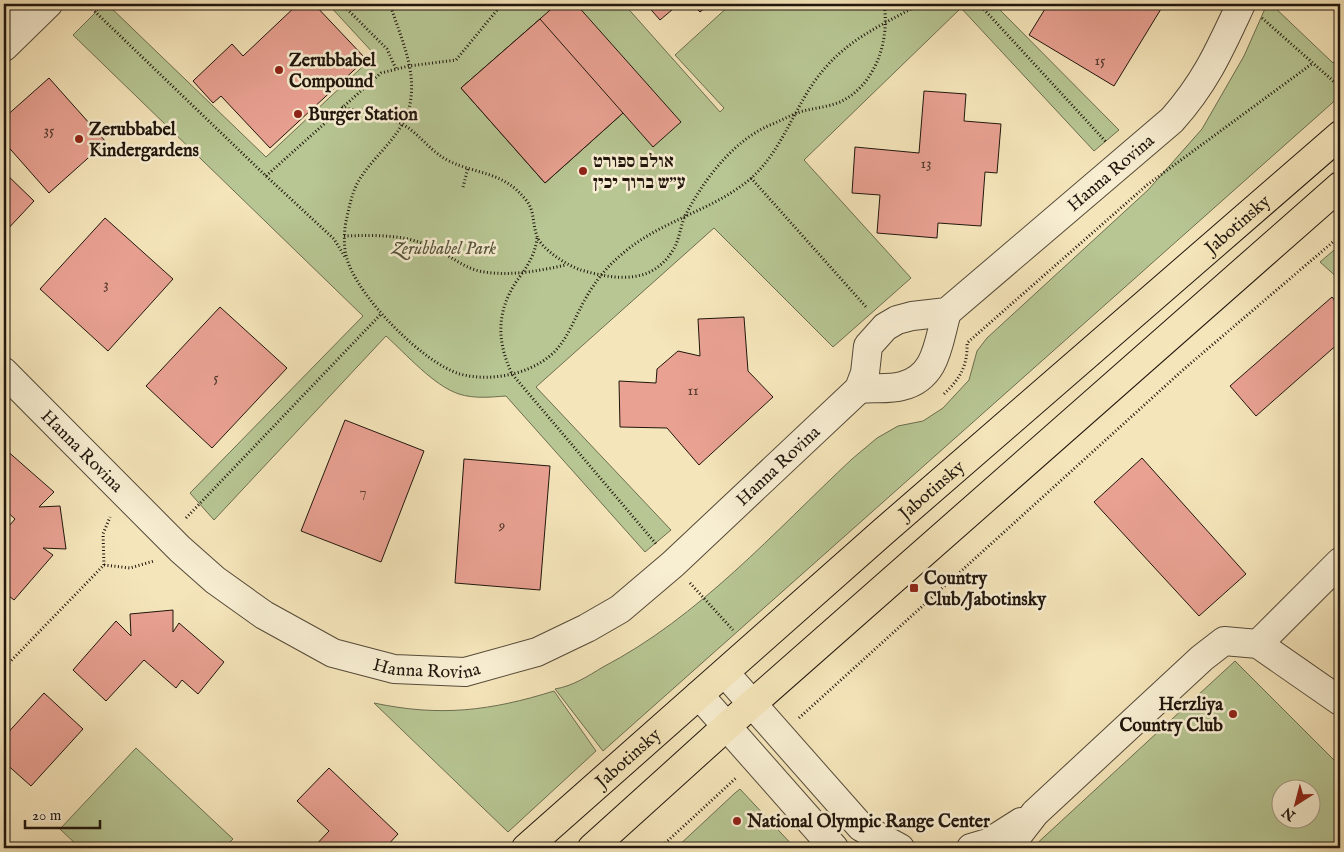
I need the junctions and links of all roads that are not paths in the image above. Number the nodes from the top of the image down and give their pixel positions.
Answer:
1 (13, 4) edge
2 (46, 5) edge
3 (1251, 10) edge
4 (4, 13) edge
5 (4, 47) edge
6 (1340, 135) edge
7 (1340, 186) edge
8 (947, 312) junction
9 (4, 372) edge
10 (859, 389) junction
11 (1340, 562) edge
12 (1258, 644) junction
13 (725, 673) junction
14 (699, 695) junction
15 (1340, 701) edge
16 (751, 704) junction
17 (727, 726) junction
18 (1035, 813) junction
19 (526, 848) edge
20 (592, 848) edge
21 (834, 848) edge
22 (900, 848) edge
23 (971, 848) edge
24 (1008, 848) edge

1 - 4 street
2 - 5 street
3 - 8 street, Hanna Rovina
6 - 13 main road, Jabotinsky
7 - 16 main road
8 - 10 street
8 - 10 street
9 - 10 street, Hanna Rovina
11 - 12 street
12 - 15 street
12 - 18 street
13 - 14 main road, Jabotinsky
13 - 16 street
14 - 17 street
14 - 19 main road, Jabotinsky
16 - 17 main road
16 - 22 street
17 - 20 main road
17 - 21 street
18 - 23 street
18 - 24 street

